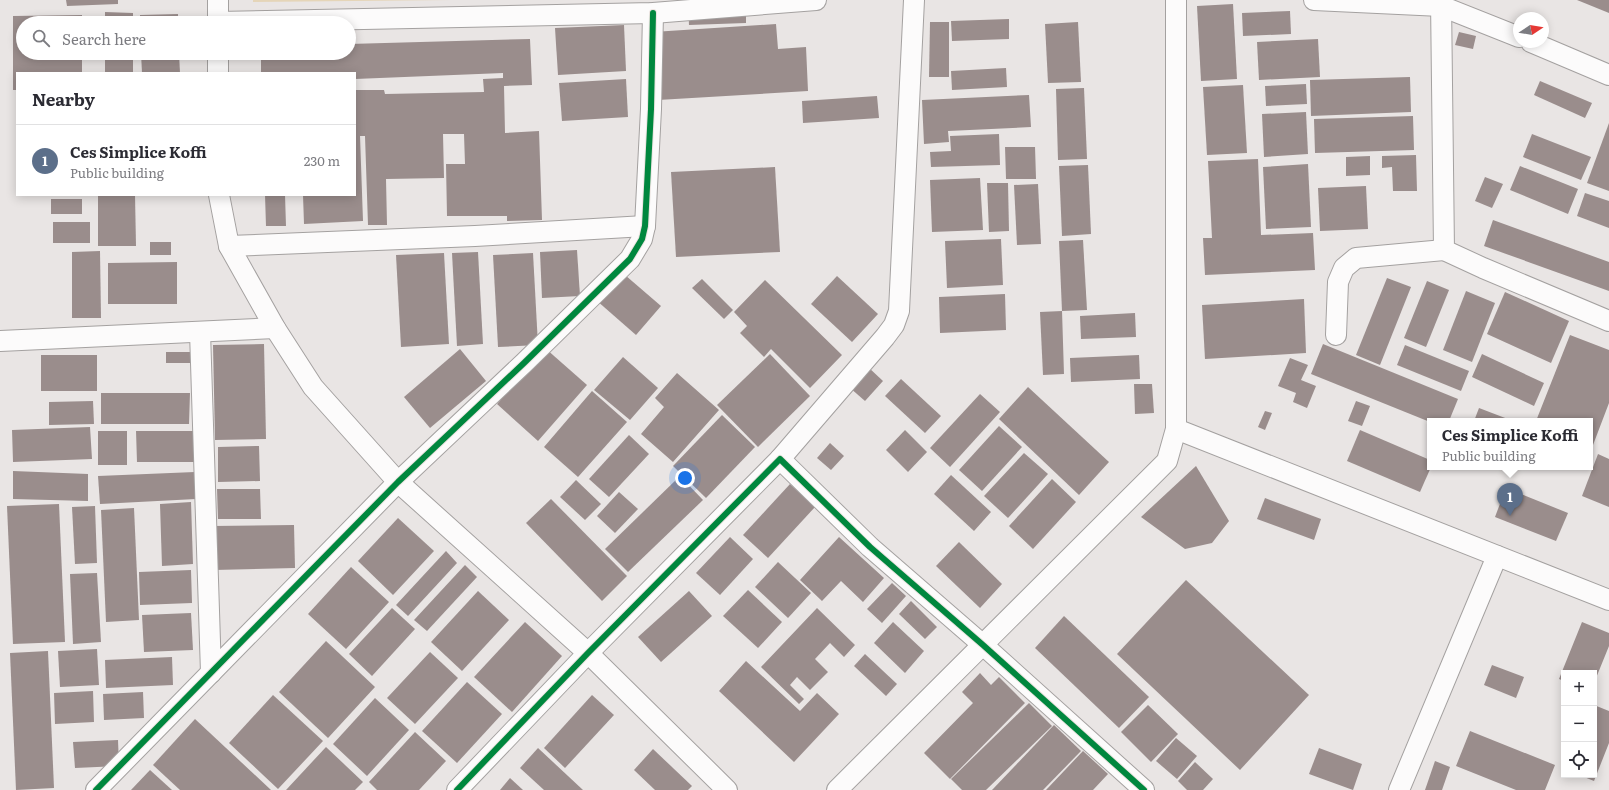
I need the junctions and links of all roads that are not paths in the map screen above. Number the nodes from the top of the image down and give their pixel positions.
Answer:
1 (218, 0) edge
2 (816, 0) edge
3 (914, 0) edge
4 (1176, 0) edge
5 (1314, 0) edge
6 (1441, 3) edge
7 (653, 13) junction
8 (218, 16) edge
9 (356, 19) edge
10 (1513, 34) edge
11 (1545, 48) edge
12 (218, 60) edge
13 (218, 72) edge
14 (1609, 75) edge
15 (219, 196) edge
16 (645, 226) junction
17 (229, 246) junction
18 (1444, 250) junction
19 (1609, 321) edge
20 (275, 328) junction
21 (200, 332) junction
22 (1336, 335) dead end
23 (0, 341) edge
24 (1176, 429) junction
25 (780, 458) junction
26 (398, 482) junction
27 (1497, 556) junction
28 (1609, 600) edge
29 (983, 645) junction
30 (588, 653) junction
31 (211, 673) junction
32 (96, 790) edge
33 (458, 790) edge
34 (727, 790) edge
35 (836, 790) edge
36 (1144, 790) edge
37 (1399, 790) edge

1 - 8 street
2 - 7 street
3 - 25 street
4 - 24 street
5 - 6 street
6 - 10 street
6 - 18 street
7 - 9 street
7 - 16 street
11 - 14 street
12 - 13 street
15 - 17 street
16 - 17 street
16 - 26 street
17 - 20 street
18 - 19 street
18 - 22 street
20 - 21 street
20 - 26 street
21 - 23 street
21 - 31 street
24 - 27 street
24 - 29 street
25 - 29 street
25 - 30 street
26 - 30 street
26 - 31 street
27 - 28 street
27 - 37 street
29 - 35 street
29 - 36 street
30 - 33 street
30 - 34 street
31 - 32 street

